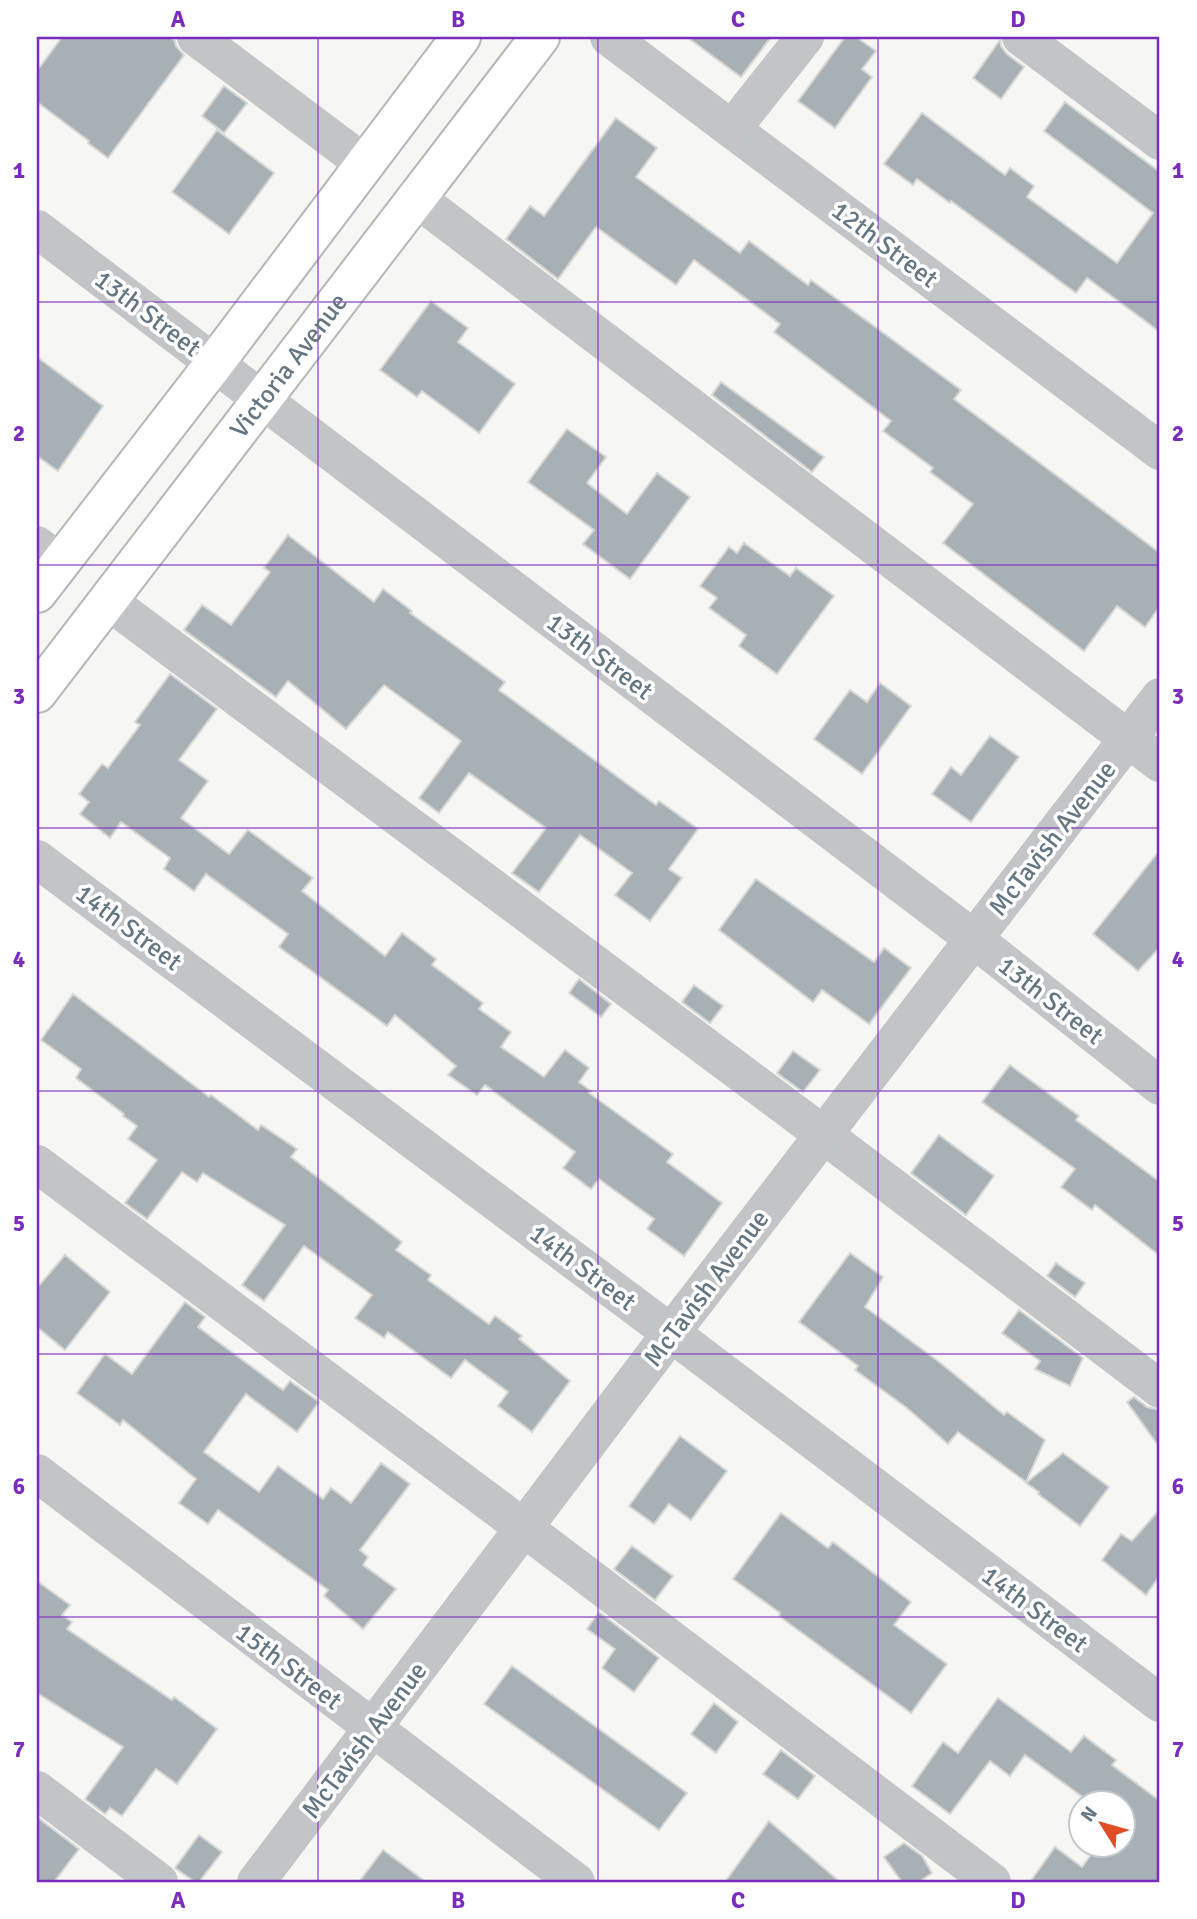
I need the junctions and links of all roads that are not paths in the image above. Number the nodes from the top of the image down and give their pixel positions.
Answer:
1 (196, 37) edge
2 (461, 37) edge
3 (540, 37) edge
4 (609, 37) edge
5 (805, 37) edge
6 (1021, 37) edge
7 (732, 129) junction
8 (1160, 141) edge
9 (365, 164) junction
10 (416, 198) junction
11 (37, 229) edge
12 (214, 364) junction
13 (261, 400) junction
14 (1160, 451) edge
15 (48, 554) edge
16 (37, 593) edge
17 (108, 601) junction
18 (37, 693) edge
19 (1160, 697) edge
20 (1128, 739) junction
21 (1160, 763) edge
22 (37, 859) edge
23 (974, 939) junction
24 (1160, 1086) edge
25 (824, 1135) junction
26 (37, 1164) edge
27 (671, 1333) junction
28 (1160, 1390) edge
29 (37, 1473) edge
30 (524, 1528) junction
31 (1160, 1703) edge
32 (372, 1729) junction
33 (37, 1790) edge
34 (159, 1882) edge
35 (256, 1882) edge
36 (576, 1882) edge
37 (992, 1882) edge

1 - 9 street
2 - 9 main road
3 - 10 main road, Victoria Avenue
4 - 7 street, 12th Street
5 - 7 street
6 - 8 street
7 - 14 street, 12th Street
9 - 12 main road
10 - 13 main road, Victoria Avenue
10 - 20 street
11 - 12 street, 13th Street
12 - 13 street, 13th Street
12 - 15 main road
13 - 17 main road, Victoria Avenue
13 - 23 street, 13th Street
15 - 16 main road
17 - 18 main road, Victoria Avenue
17 - 25 street
19 - 20 street, McTavish Avenue
20 - 21 street
20 - 23 street, McTavish Avenue
22 - 27 street, 14th Street
23 - 24 street, 13th Street
23 - 25 street, McTavish Avenue
25 - 27 street, McTavish Avenue
25 - 28 street
26 - 30 street
27 - 30 street, McTavish Avenue
27 - 31 street, 14th Street
29 - 32 street, 15th Street
30 - 32 street, McTavish Avenue
30 - 37 street
32 - 35 street, McTavish Avenue
32 - 36 street, 15th Street
33 - 34 street

